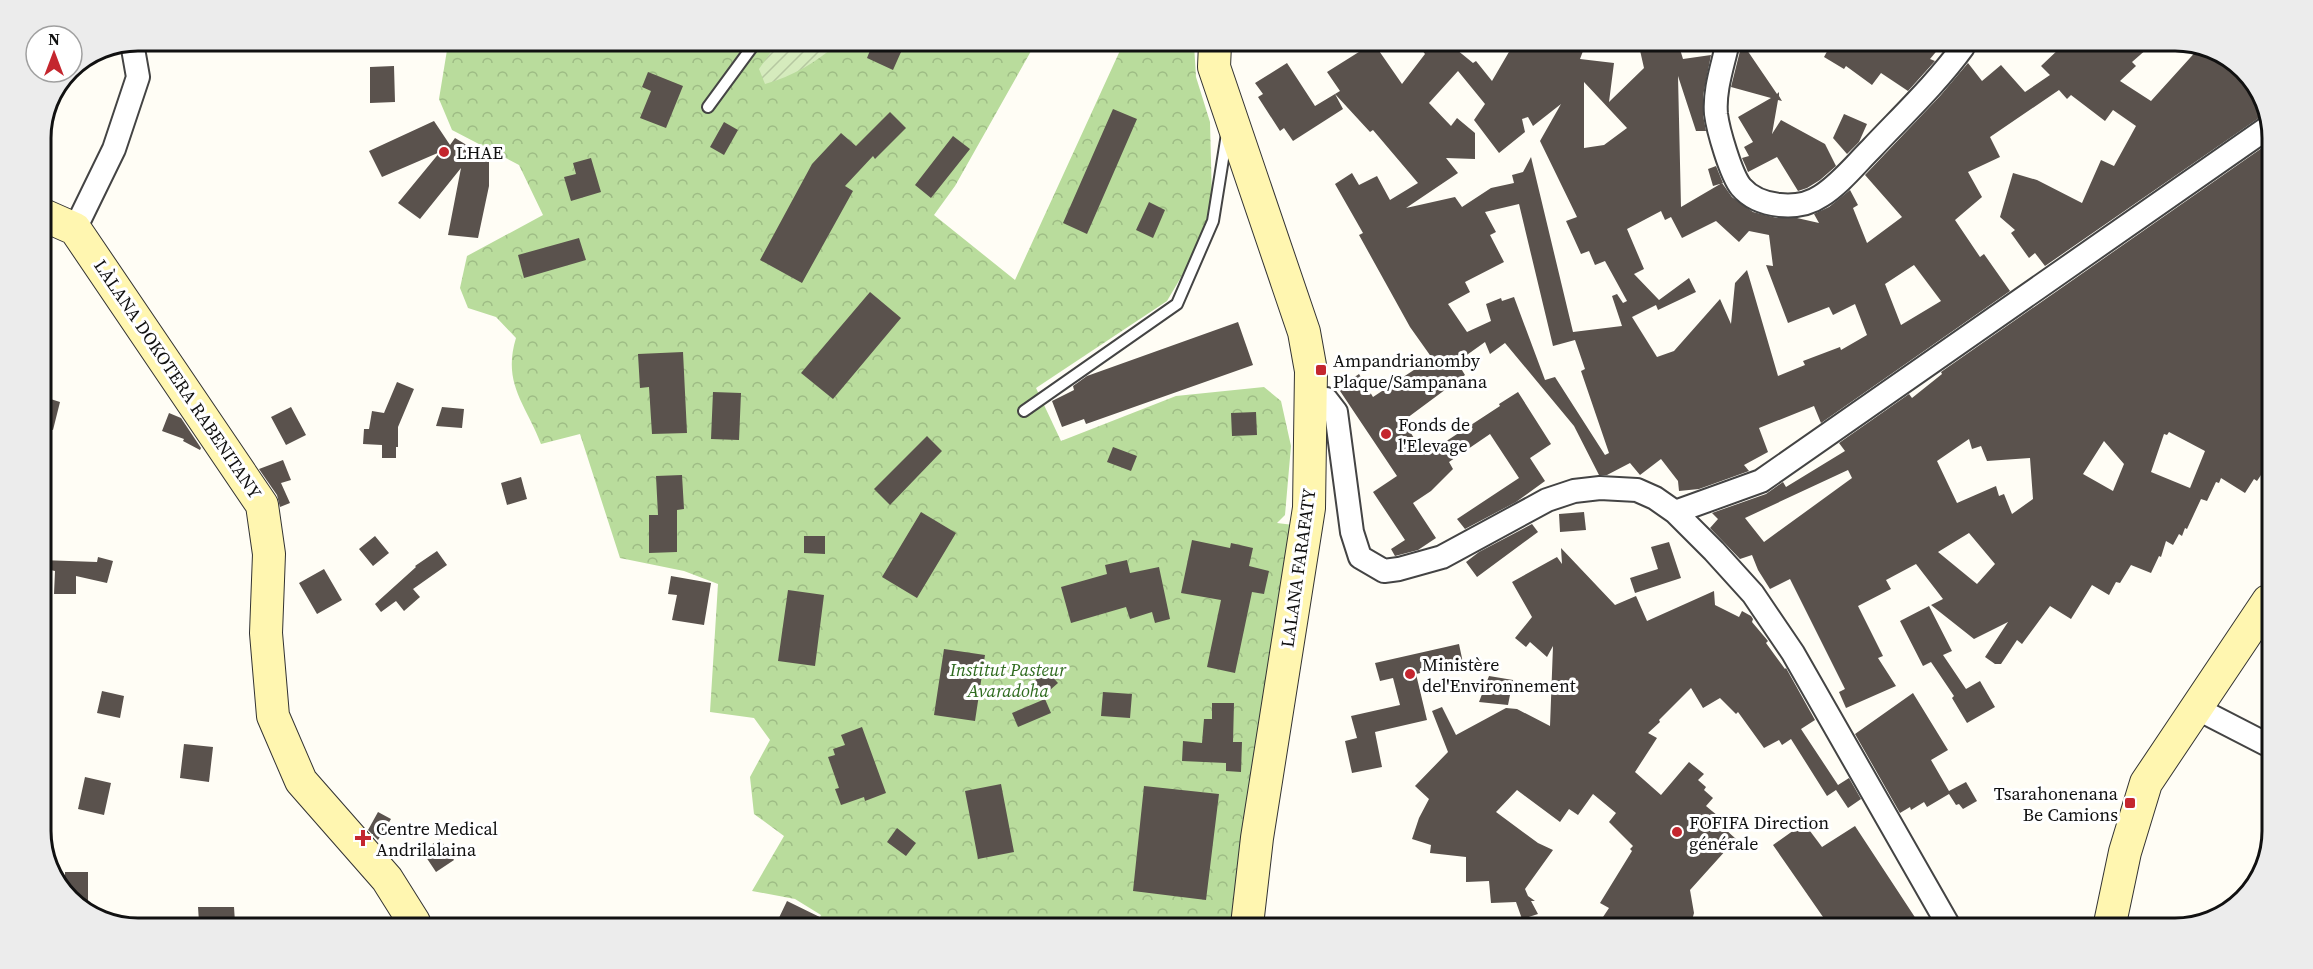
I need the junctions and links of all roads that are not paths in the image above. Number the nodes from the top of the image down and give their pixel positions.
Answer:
1 (749, 51) edge
2 (1215, 51) edge
3 (1727, 51) edge
4 (1960, 51) edge
5 (134, 52) edge
6 (708, 107) dead end
7 (1230, 117) junction
8 (2262, 132) edge
9 (51, 218) edge
10 (75, 229) junction
11 (1311, 399) junction
12 (1024, 411) dead end
13 (1676, 512) junction
14 (2262, 610) edge
15 (2196, 708) junction
16 (2262, 742) edge
17 (411, 918) edge
18 (1248, 918) edge
19 (1944, 918) edge
20 (2117, 918) edge

1 - 6 lane
2 - 7 street, LALANA FARAFATY
3 - 4 street
5 - 10 street
7 - 11 street, LALANA FARAFATY
7 - 12 lane
8 - 13 street
9 - 10 street
10 - 17 street, LÀLANA DOKOTERA RABENITANY
11 - 13 street
11 - 18 street, LALANA FARAFATY
13 - 19 street
14 - 15 street
15 - 16 street
15 - 20 street

